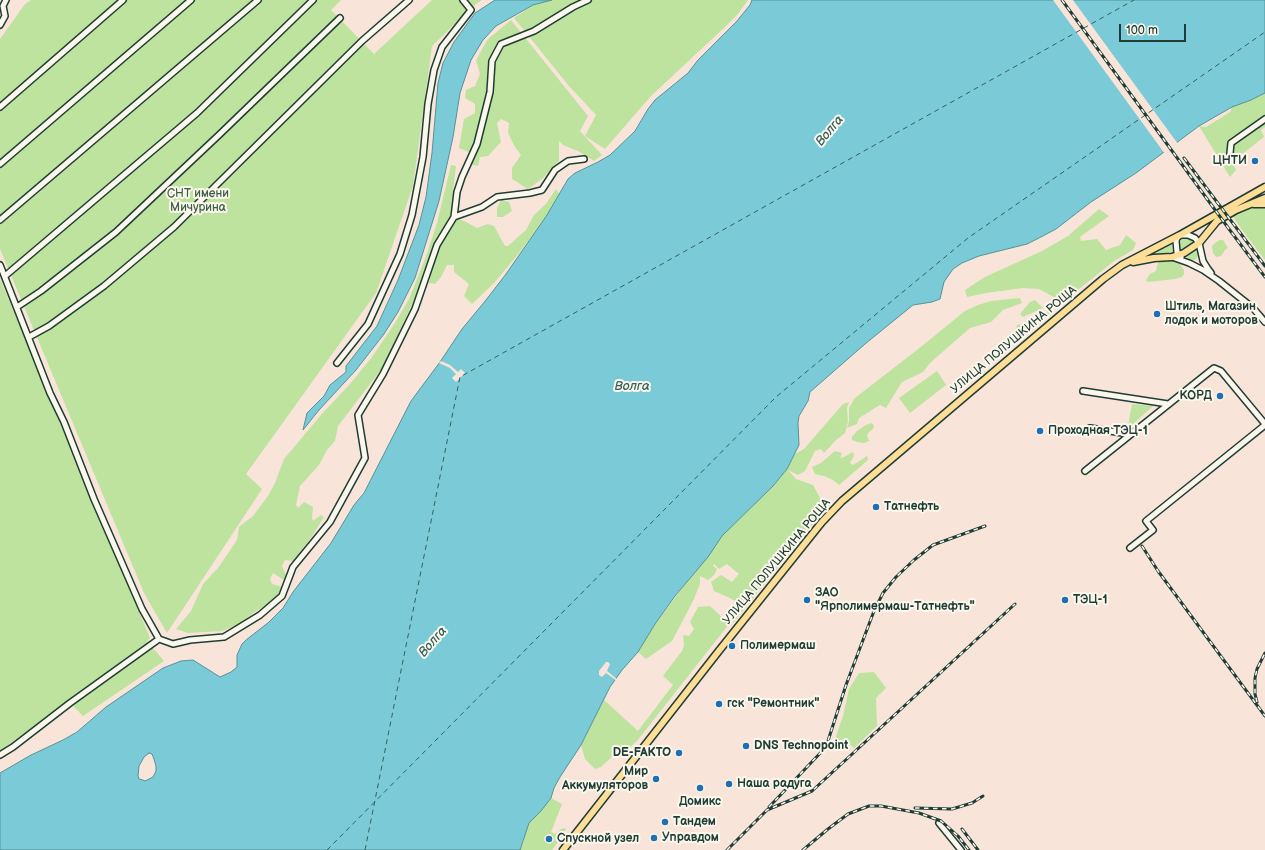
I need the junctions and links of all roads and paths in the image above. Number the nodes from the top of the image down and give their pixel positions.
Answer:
1 (6, 0) edge
2 (123, 0) edge
3 (191, 0) edge
4 (258, 0) edge
5 (312, 0) edge
6 (409, 0) edge
7 (462, 0) edge
8 (588, 0) edge
9 (2, 4) edge
10 (340, 18) dead end
11 (0, 25) edge
12 (0, 106) edge
13 (1265, 119) edge
14 (1230, 153) dead end
15 (584, 159) dead end
16 (0, 164) edge
17 (1265, 187) edge
18 (1265, 198) edge
19 (1250, 203) junction
20 (1265, 204) edge
21 (454, 217) junction
22 (0, 220) edge
23 (1180, 235) junction
24 (1199, 243) junction
25 (1179, 255) junction
26 (1172, 257) junction
27 (1189, 263) junction
28 (0, 265) edge
29 (1122, 265) junction
30 (5, 276) junction
31 (1219, 281) junction
32 (17, 307) junction
33 (1265, 322) edge
34 (29, 337) junction
35 (337, 363) dead end
36 (1083, 391) dead end
37 (1168, 404) junction
38 (1265, 424) edge
39 (1090, 428) dead end
40 (1130, 434) junction
41 (1085, 471) dead end
42 (1130, 548) dead end
43 (159, 639) junction
44 (0, 756) edge
45 (939, 823) dead end
46 (563, 850) edge
47 (961, 850) edge

1 - 9 street
2 - 12 street
3 - 16 street
4 - 22 street
5 - 30 street
6 - 34 street
7 - 35 street
8 - 21 street
9 - 11 street
10 - 32 street
13 - 14 street
15 - 21 street
17 - 23 main road, УЛИЦА ПОЛУШКИНА РОЩА
18 - 19 main road
19 - 20 main road
19 - 24 main road
21 - 43 street
23 - 24 street
23 - 25 street
23 - 29 main road, УЛИЦА ПОЛУШКИНА РОЩА
24 - 25 main road
24 - 31 street, УЛИЦА ПОЛУШКИНА РОЩА
25 - 26 main road
25 - 27 street, УЛИЦА ПОЛУШКИНА РОЩА
26 - 27 street, УЛИЦА ПОЛУШКИНА РОЩА
26 - 29 main road, УЛИЦА ПОЛУШКИНА РОЩА
27 - 31 street, УЛИЦА ПОЛУШКИНА РОЩА
28 - 30 street
29 - 46 main road, УЛИЦА ПОЛУШКИНА РОЩА
30 - 32 street
31 - 33 street, УЛИЦА ПОЛУШКИНА РОЩА
32 - 34 street
34 - 43 street
36 - 37 street
37 - 38 street
37 - 40 street
38 - 42 street
39 - 40 street
40 - 41 street
43 - 44 street
45 - 47 street

